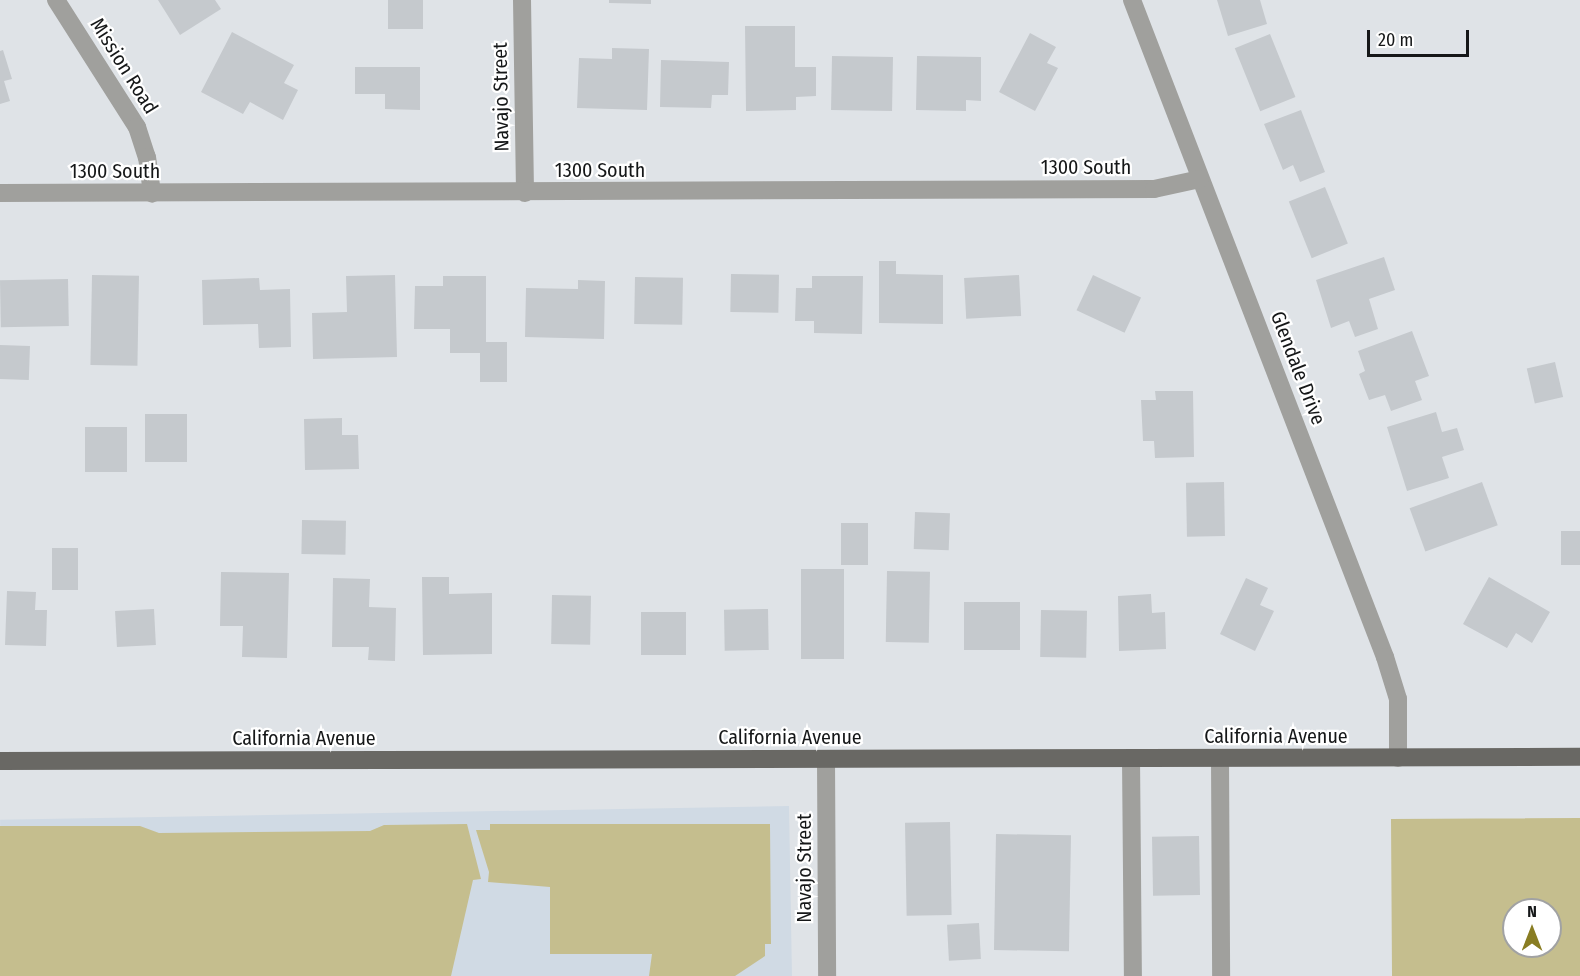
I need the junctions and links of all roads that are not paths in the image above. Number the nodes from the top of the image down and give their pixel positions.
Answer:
1 (56, 0) edge
2 (522, 0) edge
3 (1132, 0) edge
4 (1200, 179) junction
5 (0, 193) edge
6 (525, 193) junction
7 (152, 194) junction
8 (1580, 757) edge
9 (1131, 758) junction
10 (1220, 758) junction
11 (1398, 758) junction
12 (826, 759) junction
13 (0, 762) edge
14 (827, 976) edge
15 (1133, 976) edge
16 (1221, 976) edge

1 - 7 street, Mission Road
2 - 6 street, Navajo Street
3 - 4 street, Glendale Drive
4 - 6 street, 1300 South
4 - 11 street, Glendale Drive
5 - 7 street, 1300 South
6 - 7 street, 1300 South
8 - 11 main road, California Avenue
9 - 10 main road, California Avenue
9 - 12 main road, California Avenue
9 - 15 street
10 - 11 main road, California Avenue
10 - 16 street
12 - 13 main road, California Avenue
12 - 14 street, Navajo Street

